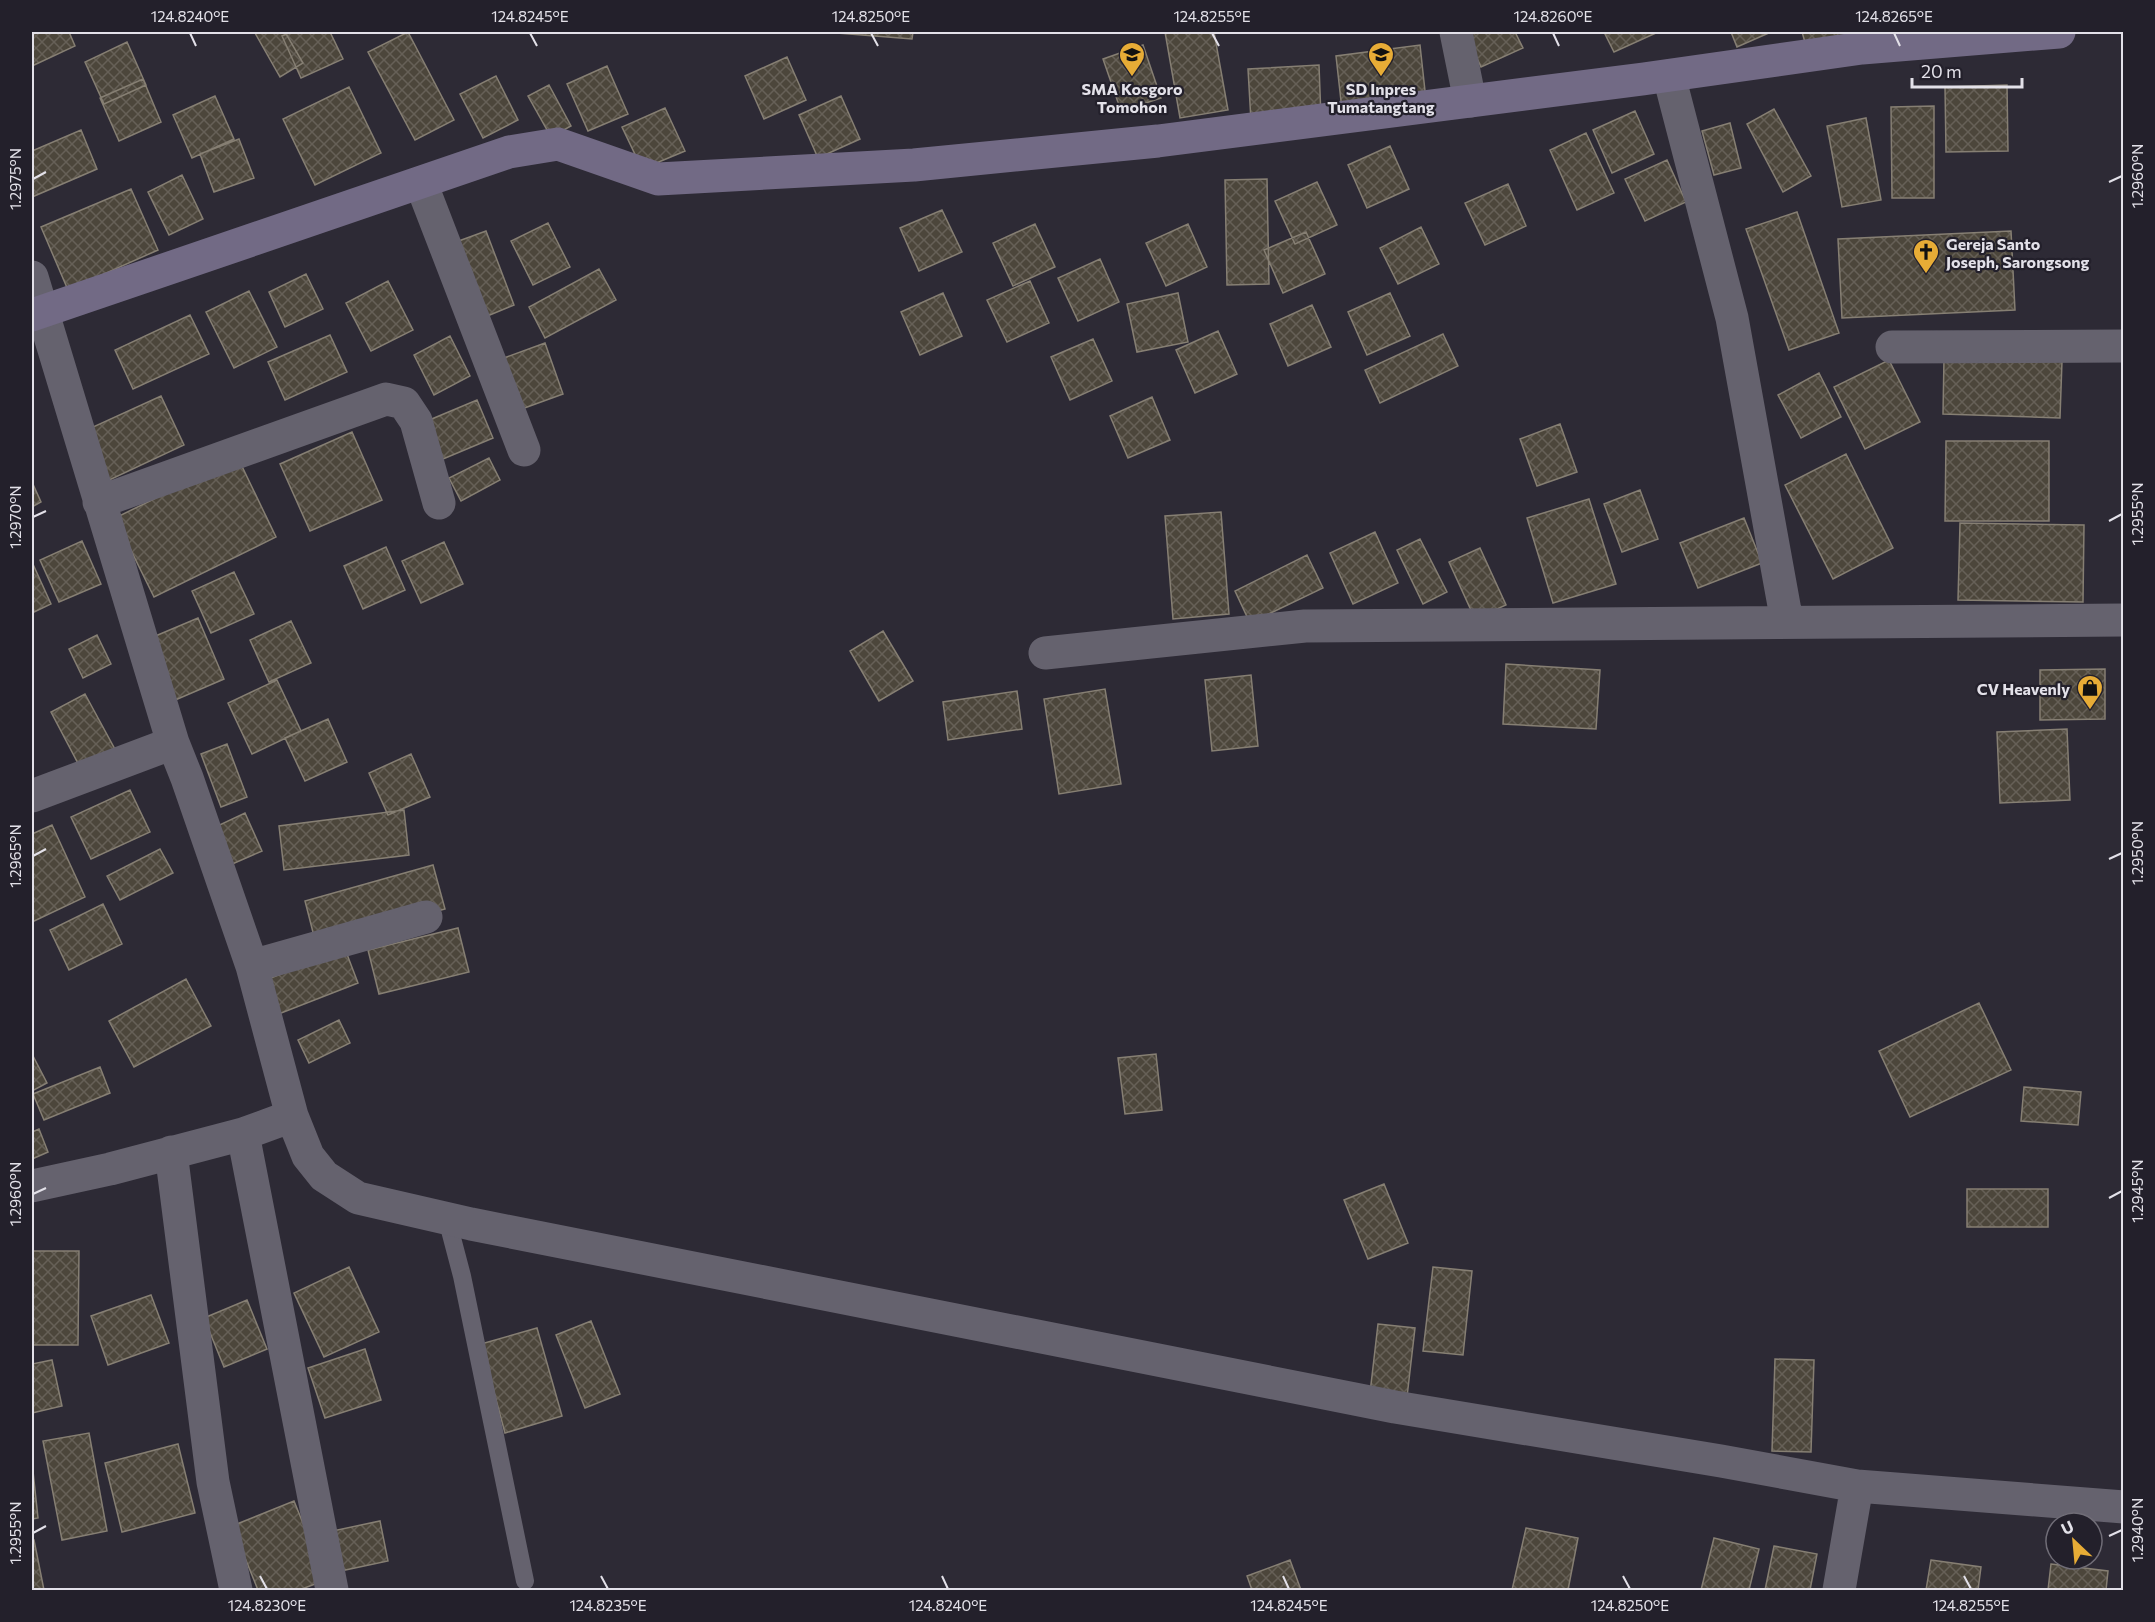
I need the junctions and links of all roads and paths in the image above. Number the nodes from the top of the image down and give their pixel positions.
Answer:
1 (1456, 32) edge
2 (2059, 32) edge
3 (1669, 75) junction
4 (1470, 101) junction
5 (421, 183) junction
6 (32, 277) edge
7 (36, 313) edge
8 (2124, 346) edge
9 (1892, 347) dead end
10 (524, 450) dead end
11 (99, 502) junction
12 (439, 503) dead end
13 (2124, 620) edge
14 (1787, 622) junction
15 (1045, 653) dead end
16 (173, 743) junction
17 (32, 796) edge
18 (426, 917) dead end
19 (252, 966) junction
20 (292, 1116) junction
21 (243, 1134) junction
22 (171, 1152) junction
23 (32, 1186) edge
24 (447, 1219) junction
25 (1857, 1486) junction
26 (2124, 1507) edge
27 (525, 1581) dead end
28 (236, 1590) edge
29 (332, 1590) edge
30 (1839, 1590) edge

1 - 4 street
2 - 3 street
3 - 4 street
3 - 14 street
4 - 5 street
5 - 7 street
5 - 10 street
6 - 7 street
7 - 11 street
8 - 9 street
11 - 12 street
11 - 16 street
13 - 14 street
14 - 15 street
16 - 17 street
16 - 19 street
18 - 19 street
19 - 20 street
20 - 21 street
20 - 24 street
21 - 22 street
21 - 29 street
22 - 23 street
22 - 28 street
24 - 25 street
24 - 27 lane
25 - 26 street
25 - 30 street

